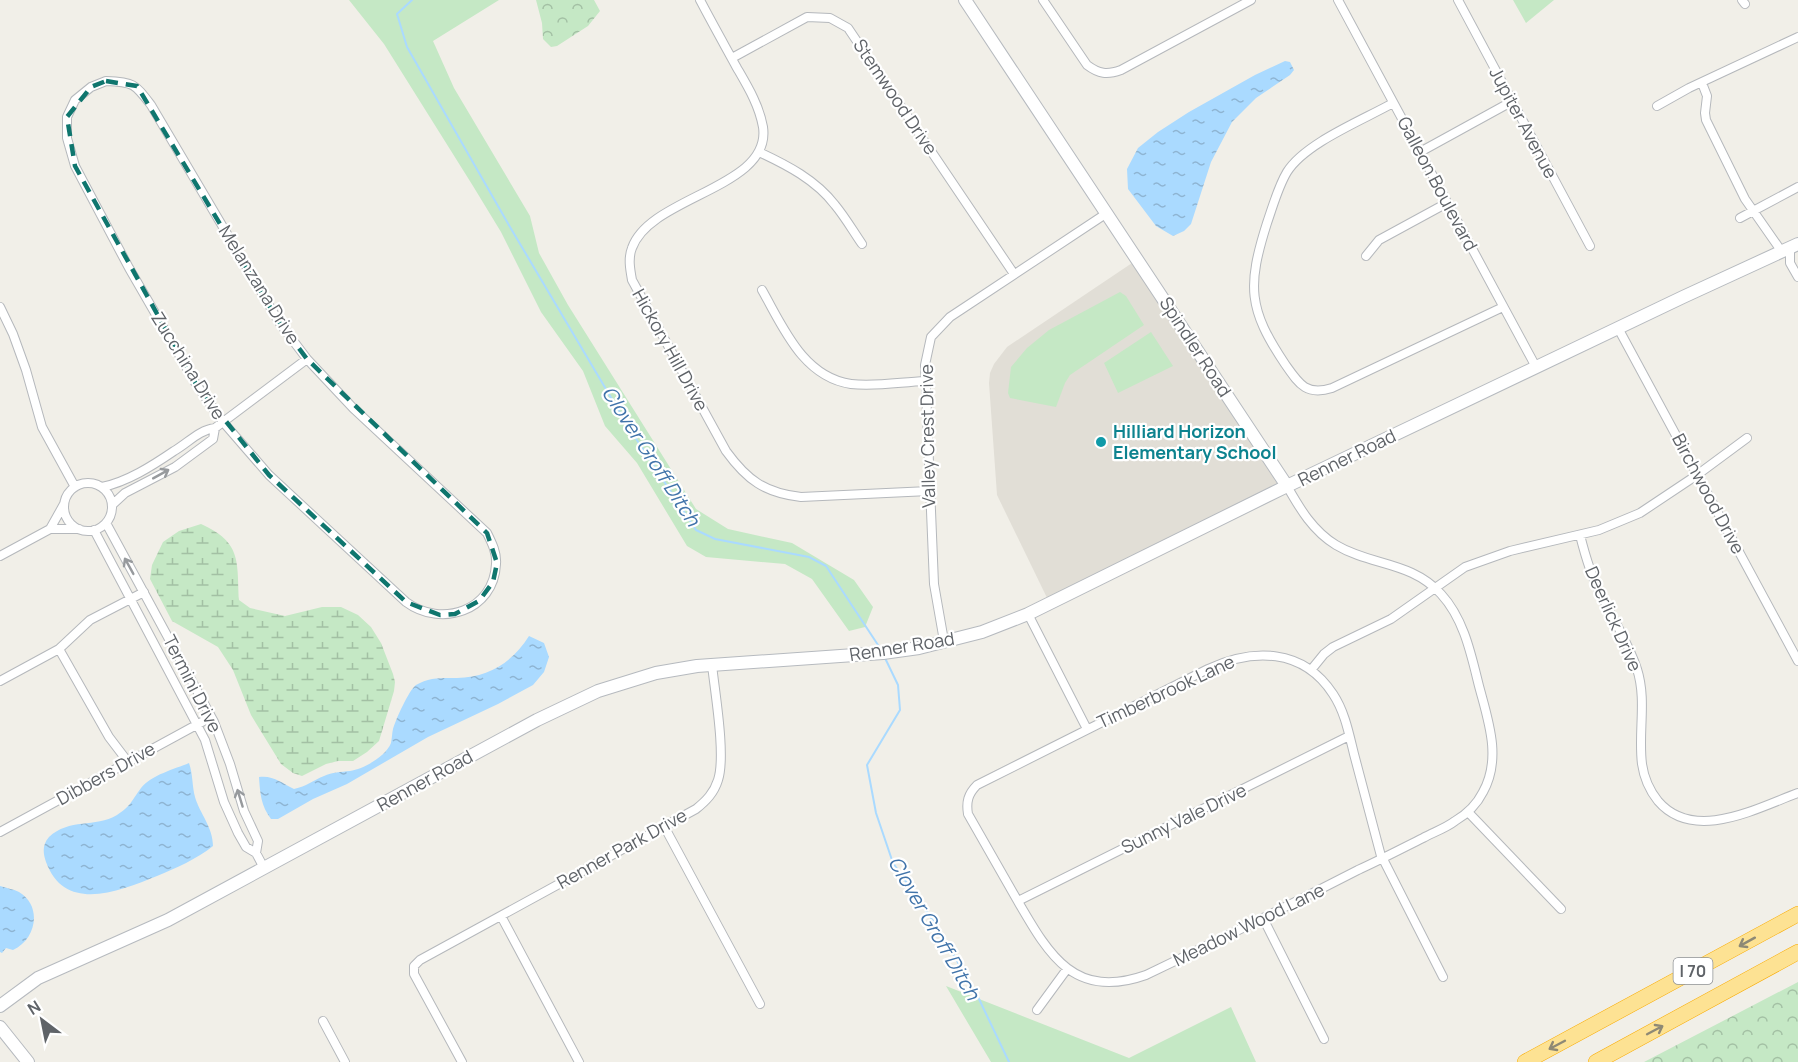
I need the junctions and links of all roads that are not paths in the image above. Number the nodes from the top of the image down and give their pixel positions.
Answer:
1 (700, 0) edge
2 (965, 0) edge
3 (1043, 0) edge
4 (1251, 0) edge
5 (1338, 0) edge
6 (1458, 0) edge
7 (1798, 37) edge
8 (732, 58) junction
9 (1702, 82) junction
10 (90, 87) joint
11 (1511, 102) junction
12 (1394, 103) junction
13 (1657, 106) dead end
14 (759, 152) junction
15 (1420, 152) junction
16 (1798, 187) edge
17 (1447, 203) junction
18 (1754, 209) junction
19 (1107, 213) junction
20 (1740, 218) dead end
21 (862, 244) dead end
22 (1590, 246) dead end
23 (1786, 250) edge
24 (1365, 256) dead end
25 (1790, 263) junction
26 (1014, 274) junction
27 (1798, 277) edge
28 (762, 290) dead end
29 (1503, 307) junction
30 (1, 311) edge
31 (1618, 328) junction
32 (307, 358) junction
33 (1536, 367) junction
34 (925, 381) junction
35 (223, 422) junction
36 (215, 428) junction
37 (1747, 438) dead end
38 (1697, 475) junction
39 (1287, 486) junction
40 (75, 487) junction
41 (102, 487) junction
42 (929, 491) junction
43 (64, 504) junction
44 (112, 505) junction
45 (106, 523) junction
46 (50, 529) junction
47 (80, 529) junction
48 (94, 530) junction
49 (1580, 535) junction
50 (0, 556) edge
51 (493, 582) joint
52 (1435, 588) junction
53 (144, 592) junction
54 (130, 600) junction
55 (1028, 614) junction
56 (944, 641) junction
57 (59, 649) junction
58 (1798, 661) edge
59 (712, 665) junction
60 (1311, 670) junction
61 (0, 681) edge
62 (211, 717) junction
63 (196, 725) junction
64 (1087, 729) junction
65 (1349, 736) junction
66 (128, 762) junction
67 (1798, 793) edge
68 (1468, 812) junction
69 (664, 826) junction
70 (0, 832) edge
71 (256, 853) junction
72 (1383, 858) junction
73 (264, 868) junction
74 (1018, 901) junction
75 (1561, 909) dead end
76 (1798, 914) edge
77 (501, 916) junction
78 (1263, 918) junction
79 (1798, 952) edge
80 (1067, 969) junction
81 (1443, 977) dead end
82 (760, 1004) dead end
83 (0, 1006) edge
84 (1038, 1010) dead end
85 (323, 1021) dead end
86 (0, 1028) edge
87 (1324, 1039) dead end
88 (28, 1062) edge
89 (345, 1062) edge
90 (462, 1062) edge
91 (579, 1062) edge
92 (1525, 1062) edge
93 (1596, 1062) edge

1 - 8 street
2 - 19 main road, Spindler Road
3 - 4 street
5 - 12 street, Galleon Boulevard
6 - 11 street, Jupiter Avenue
7 - 9 street
8 - 14 street
8 - 26 street, Stemwood Drive
9 - 13 street
9 - 18 street
10 - 32 street, Melanzana Drive
10 - 35 street, Zucchina Drive
11 - 15 street
11 - 22 street, Jupiter Avenue
12 - 15 street, Galleon Boulevard
12 - 29 street
14 - 21 street
14 - 42 street, Hickory Hill Drive
15 - 17 street, Galleon Boulevard
16 - 18 street
17 - 24 street
17 - 29 street, Galleon Boulevard
18 - 20 street
18 - 23 street
19 - 26 street, Valley Crest Drive
19 - 39 main road, Spindler Road
23 - 25 street
23 - 25 street
23 - 31 main road, Renner Road
25 - 27 street
26 - 34 street, Valley Crest Drive
28 - 34 street
29 - 33 street, Galleon Boulevard
30 - 40 street
31 - 33 main road, Renner Road
31 - 38 street, Birchwood Drive
32 - 35 street
32 - 51 street, Melanzana Drive
33 - 39 main road, Renner Road
34 - 42 street, Valley Crest Drive
35 - 36 street
35 - 51 street, Zucchina Drive
36 - 41 street
44 -> 36 street
37 - 38 street
38 - 49 street
38 - 58 street, Birchwood Drive
39 - 52 street, Spindler Road
39 - 55 main road, Renner Road
40 - 41 street
40 - 43 street
41 - 44 street
42 - 56 street, Valley Crest Drive
43 - 46 street
43 - 47 street
44 - 45 street
45 - 48 street
53 -> 45 street, Termini Drive
46 - 47 street
46 - 50 street
47 - 48 street
48 - 54 street, Termini Drive
49 - 52 street
49 - 67 street, Deerlick Drive
52 - 60 street
52 - 68 street, Spindler Road
53 - 54 street
53 - 62 street, Termini Drive
54 - 57 street
54 - 63 street, Termini Drive
55 - 56 main road, Renner Road
55 - 64 street
56 - 59 main road, Renner Road
57 - 61 street
57 - 66 street
59 - 69 street, Renner Park Drive
59 - 73 main road, Renner Road
60 - 64 street, Timberbrook Lane
60 - 65 street
62 - 63 street, Dibbers Drive
71 -> 62 street, Termini Drive
63 - 66 street, Dibbers Drive
63 - 71 street, Termini Drive
64 - 74 street, Timberbrook Lane
65 - 72 street
65 - 74 street, Sunny Vale Drive
66 - 70 street, Dibbers Drive
68 - 72 street, Meadow Wood Lane
68 - 75 street
69 - 77 street, Renner Park Drive
69 - 82 street
71 - 73 street, Termini Drive
72 - 78 street, Meadow Wood Lane
72 - 81 street
73 - 83 main road, Renner Road
74 - 80 street
76 -> 92 highway, I 70
77 - 90 street, Renner Park Drive
77 - 91 street
78 - 80 street, Meadow Wood Lane
78 - 87 street
93 -> 79 highway, I 70
80 - 84 street
85 - 89 street
86 - 88 main road

